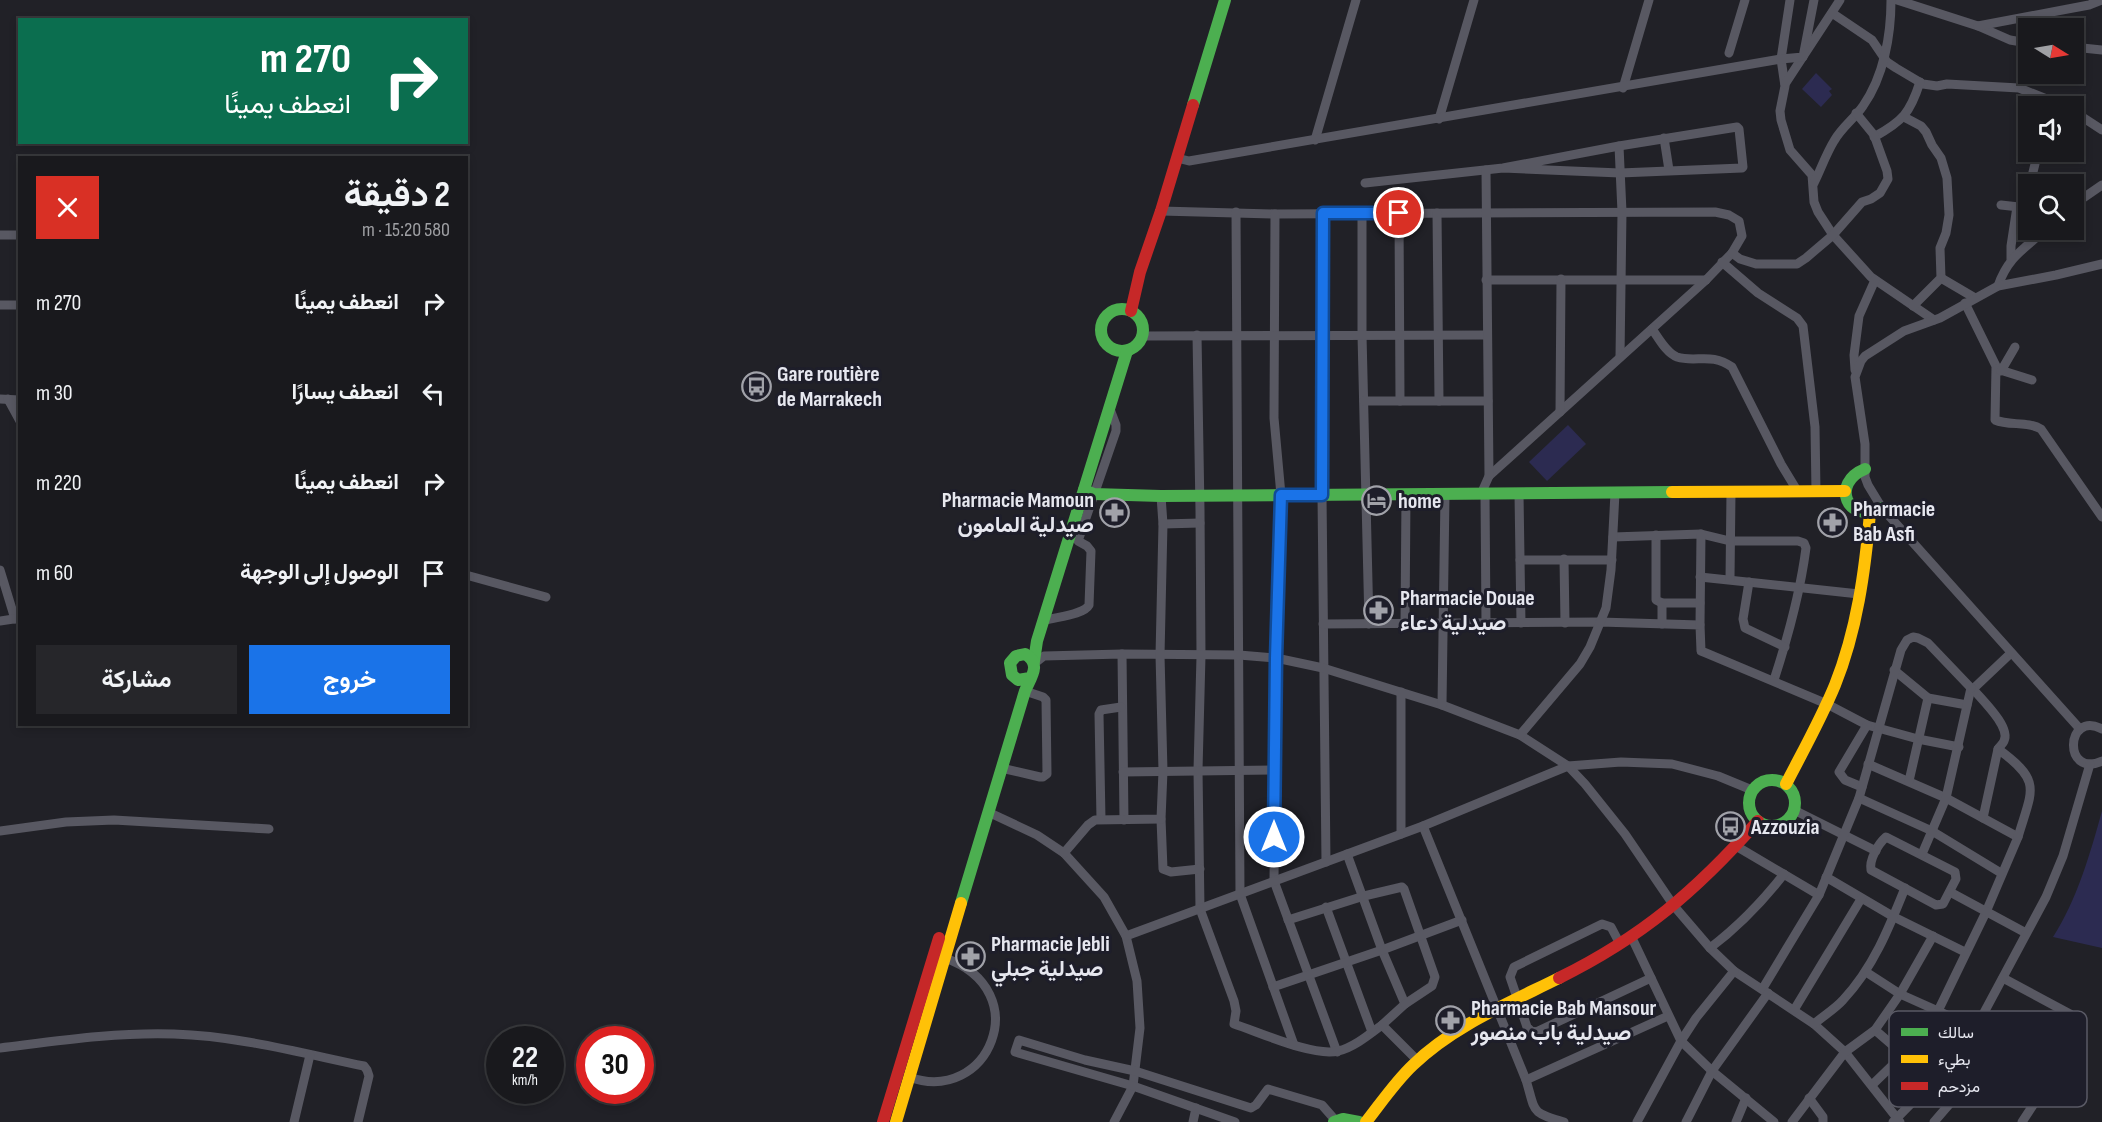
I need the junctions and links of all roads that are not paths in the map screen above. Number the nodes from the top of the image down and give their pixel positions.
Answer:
1 (1225, 0) edge
2 (1356, 0) edge
3 (1474, 0) edge
4 (1647, 0) edge
5 (1744, 0) edge
6 (1790, 0) edge
7 (1814, 0) edge
8 (1840, 0) edge
9 (1891, 0) edge
10 (1897, 0) edge
11 (2102, 0) edge
12 (1832, 13) junction
13 (1978, 26) junction
14 (2018, 41) edge
15 (2084, 48) edge
16 (2102, 50) edge
17 (1729, 53) dead end
18 (1803, 57) junction
19 (1884, 58) junction
20 (1781, 59) junction
21 (1920, 82) junction
22 (1785, 84) junction
23 (1623, 88) junction
24 (2039, 96) edge
25 (1856, 113) junction
26 (1904, 117) junction
27 (2084, 118) edge
28 (1439, 119) junction
29 (2102, 130) edge
30 (1874, 136) junction
31 (1664, 138) junction
32 (1315, 140) junction
33 (1619, 146) junction
34 (1177, 158) junction
35 (2035, 164) dead end
36 (1503, 168) junction
37 (1486, 170) junction
38 (1669, 170) junction
39 (1620, 173) junction
40 (2032, 174) edge
41 (1365, 183) dead end
42 (1814, 183) junction
43 (2102, 185) edge
44 (2084, 199) edge
45 (2001, 205) dead end
46 (2018, 207) edge
47 (1161, 211) junction
48 (1236, 212) junction
49 (1622, 212) junction
50 (1323, 213) junction
51 (1362, 213) junction
52 (1399, 213) junction
53 (1437, 213) junction
54 (1486, 213) junction
55 (1275, 214) junction
56 (2018, 223) edge
57 (0, 235) edge
58 (18, 235) edge
59 (1833, 235) junction
60 (2031, 240) edge
61 (1732, 253) junction
62 (2011, 259) junction
63 (1722, 262) junction
64 (2102, 264) edge
65 (1941, 278) junction
66 (1561, 279) junction
67 (1486, 280) junction
68 (1706, 280) junction
69 (1875, 280) junction
70 (1622, 281) junction
71 (1998, 285) junction
72 (1975, 298) junction
73 (1965, 303) junction
74 (0, 304) edge
75 (18, 305) edge
76 (1913, 306) junction
77 (1126, 310) junction
78 (1934, 320) junction
79 (1652, 329) junction
80 (1197, 335) junction
81 (1237, 335) junction
82 (1322, 335) junction
83 (1362, 335) junction
84 (1399, 335) junction
85 (1438, 335) junction
86 (1487, 335) junction
87 (1143, 336) junction
88 (1275, 336) junction
89 (2015, 347) dead end
90 (1121, 351) junction
91 (1620, 357) junction
92 (1999, 370) junction
93 (1855, 377) junction
94 (2032, 380) dead end
95 (4, 399) edge
96 (1364, 401) junction
97 (1400, 401) junction
98 (1439, 401) junction
99 (1488, 401) junction
100 (1560, 412) junction
101 (18, 418) edge
102 (1865, 469) junction
103 (1490, 476) junction
104 (1845, 491) junction
105 (1089, 492) junction
106 (1731, 492) junction
107 (1798, 492) junction
108 (1816, 492) junction
109 (1615, 493) junction
110 (1445, 494) junction
111 (1483, 494) junction
112 (1519, 494) junction
113 (1281, 495) junction
114 (1322, 495) junction
115 (1367, 495) junction
116 (1406, 495) junction
117 (1161, 496) junction
118 (1200, 496) junction
119 (1239, 496) junction
120 (1882, 508) junction
121 (1870, 513) junction
122 (2102, 517) edge
123 (1200, 523) junction
124 (1163, 524) junction
125 (1701, 534) junction
126 (1656, 535) junction
127 (1613, 537) junction
128 (1730, 541) junction
129 (1520, 560) junction
130 (1563, 560) junction
131 (1611, 560) junction
132 (0, 570) edge
133 (468, 576) edge
134 (1700, 577) junction
135 (1730, 579) junction
136 (1749, 582) junction
137 (1801, 586) junction
138 (1859, 594) junction
139 (546, 597) dead end
140 (1662, 603) junction
141 (1700, 603) junction
142 (17, 619) edge
143 (0, 621) edge
144 (1043, 621) junction
145 (1600, 622) junction
146 (1486, 623) junction
147 (1521, 623) junction
148 (1565, 623) junction
149 (1323, 624) junction
150 (1369, 624) junction
151 (1405, 624) junction
152 (1444, 624) junction
153 (1662, 624) junction
154 (1700, 625) junction
155 (1785, 647) junction
156 (2011, 653) junction
157 (1122, 654) junction
158 (1160, 655) junction
159 (1239, 655) junction
160 (1016, 656) junction
161 (1201, 656) junction
162 (1276, 658) junction
163 (1034, 662) junction
164 (1323, 668) junction
165 (1894, 670) junction
166 (1015, 678) junction
167 (1030, 678) junction
168 (1774, 680) junction
169 (1972, 688) junction
170 (1025, 691) junction
171 (1401, 692) junction
172 (1928, 698) junction
173 (1827, 704) junction
174 (1442, 705) junction
175 (1967, 705) junction
176 (1121, 707) junction
177 (1867, 725) junction
178 (2101, 726) edge
179 (1878, 729) junction
180 (2080, 729) junction
181 (1520, 735) junction
182 (1918, 739) junction
183 (1959, 747) junction
184 (1998, 749) junction
185 (2102, 761) edge
186 (1868, 764) junction
187 (2090, 764) junction
188 (1568, 766) junction
189 (1001, 768) junction
190 (1239, 769) junction
191 (1198, 770) junction
192 (1275, 770) junction
193 (1163, 771) junction
194 (1123, 772) junction
195 (1909, 781) junction
196 (1786, 784) junction
197 (1862, 787) junction
198 (1752, 790) junction
199 (1859, 798) junction
200 (1946, 798) junction
201 (1794, 810) junction
202 (988, 812) junction
203 (1983, 818) junction
204 (1101, 819) junction
205 (1161, 819) junction
206 (1124, 820) junction
207 (1758, 822) junction
208 (1423, 826) junction
209 (269, 829) dead end
210 (0, 831) edge
211 (1932, 831) junction
212 (1401, 834) junction
213 (1844, 834) junction
214 (2018, 837) junction
215 (1736, 846) junction
216 (1876, 851) junction
217 (1064, 853) junction
218 (1347, 854) junction
219 (1922, 854) junction
220 (1326, 862) junction
221 (1200, 869) junction
222 (2001, 873) junction
223 (1784, 874) junction
224 (1826, 877) junction
225 (1274, 881) junction
226 (1905, 888) junction
227 (1950, 892) junction
228 (1240, 894) junction
229 (1819, 895) junction
230 (1364, 896) junction
231 (1861, 899) junction
232 (1674, 906) junction
233 (1326, 908) junction
234 (1200, 909) junction
235 (1986, 912) junction
236 (1894, 917) junction
237 (1288, 920) junction
238 (1462, 920) junction
239 (2026, 933) junction
240 (1126, 936) junction
241 (1421, 936) junction
242 (1933, 936) junction
243 (1626, 941) junction
244 (1710, 948) junction
245 (1383, 950) junction
246 (1965, 952) junction
247 (945, 958) junction
248 (1346, 962) junction
249 (1734, 971) junction
250 (1866, 972) junction
251 (1308, 975) junction
252 (1651, 978) junction
253 (2003, 978) junction
254 (1273, 987) junction
255 (1766, 991) junction
256 (1900, 994) junction
257 (1518, 998) junction
258 (1405, 1004) junction
259 (1497, 1008) junction
260 (1794, 1010) junction
261 (1938, 1011) joint
262 (1985, 1011) edge
263 (2064, 1011) edge
264 (1668, 1016) junction
265 (1814, 1024) junction
266 (1382, 1025) junction
267 (1875, 1030) junction
268 (1372, 1032) junction
269 (1681, 1041) junction
270 (1889, 1042) edge
271 (1294, 1045) junction
272 (0, 1048) edge
273 (1337, 1052) junction
274 (1845, 1052) junction
275 (310, 1055) junction
276 (1417, 1060) junction
277 (1889, 1069) edge
278 (1135, 1071) junction
279 (1712, 1071) junction
280 (909, 1077) junction
281 (1526, 1080) junction
282 (1872, 1085) junction
283 (1133, 1086) junction
284 (1746, 1098) junction
285 (1809, 1098) junction
286 (1909, 1107) edge
287 (1947, 1107) edge
288 (2032, 1107) edge
289 (1196, 1108) junction
290 (1335, 1121) edge
291 (1896, 1121) edge
292 (294, 1122) edge
293 (358, 1122) edge
294 (883, 1122) edge
295 (896, 1122) edge
296 (1114, 1122) edge
297 (1193, 1122) edge
298 (1235, 1122) edge
299 (1359, 1122) edge
300 (1366, 1122) edge
301 (1564, 1122) edge
302 (1637, 1122) edge
303 (1686, 1122) edge
304 (1736, 1122) edge
305 (1774, 1122) edge
306 (1791, 1122) edge
307 (1823, 1122) edge
308 (1934, 1122) edge
309 (2022, 1122) edge

1 - 34 main road
2 - 32 street
3 - 28 street
4 - 23 street
5 - 17 street
6 - 20 street
7 - 18 street
8 - 12 street
9 - 19 street
10 - 13 street
11 - 13 street
12 - 18 street
12 - 19 street
13 - 14 street
15 - 16 street
18 - 20 street
18 - 22 street
19 - 21 street
19 - 25 street
20 - 22 street
20 - 23 street
21 - 24 street
21 - 26 street
22 - 42 street
23 - 28 street
25 - 30 street
25 - 42 street
26 - 30 street
26 - 65 street
27 - 29 street
28 - 32 street
30 - 59 street
31 - 33 street
31 - 38 street
31 - 38 street
32 - 34 street
33 - 36 street
33 - 39 street
34 - 47 main road
35 - 40 street
36 - 37 street
36 - 39 street
37 - 41 street
37 - 54 street
38 - 39 street
39 - 49 street
42 - 59 street
43 - 44 street
45 - 46 street
47 - 48 street
47 - 77 main road
48 - 55 street
48 - 81 street
49 - 54 street
49 - 61 street
49 - 70 street
50 - 51 street
50 - 55 street
50 - 82 street
51 - 52 street
51 - 83 street
52 - 53 street
52 - 84 street
53 - 54 street
53 - 85 street
54 - 67 street
55 - 88 street
56 - 62 street
57 - 58 street
59 - 61 street
59 - 69 street
60 - 62 street
61 - 63 street
62 - 71 street
63 - 68 street
63 - 108 street
64 - 71 street
65 - 72 street
65 - 76 street
66 - 67 street
66 - 70 street
66 - 100 street
67 - 86 street
68 - 70 street
68 - 79 street
69 - 76 street
69 - 93 street
70 - 91 street
71 - 72 street
72 - 73 street
73 - 78 street
73 - 92 street
74 - 75 street
76 - 78 street
77 - 87 main road
77 - 90 main road
78 - 93 street
79 - 91 street
79 - 107 street
80 - 81 street
80 - 87 street
80 - 118 street
81 - 88 street
81 - 119 street
82 - 83 street
82 - 88 street
82 - 114 street
83 - 84 street
83 - 96 street
84 - 85 street
84 - 97 street
85 - 86 street
85 - 98 street
86 - 99 street
87 - 90 main road
88 - 113 street
89 - 92 street
90 - 105 main road
90 - 160 main road
91 - 100 street
92 - 94 street
92 - 122 street
93 - 102 street
95 - 101 street
96 - 97 street
96 - 115 street
97 - 98 street
98 - 99 street
99 - 103 street
100 - 103 street
102 - 104 main road
102 - 120 street
103 - 111 street
104 - 108 main road
104 - 121 main road
105 - 117 main road
105 - 144 main road
105 - 144 street
106 - 107 main road
106 - 109 main road
106 - 128 street
107 - 108 main road
109 - 112 main road
109 - 127 street
110 - 111 main road
110 - 116 main road
110 - 152 street
111 - 112 main road
111 - 146 street
112 - 129 street
113 - 114 main road
113 - 119 main road
113 - 162 street
114 - 115 main road
114 - 149 street
115 - 116 main road
115 - 150 street
116 - 151 street
117 - 118 main road
117 - 124 street
118 - 119 main road
118 - 123 street
119 - 159 street
120 - 121 main road
120 - 156 street
121 - 138 main road
123 - 124 street
123 - 161 street
124 - 158 street
125 - 126 street
125 - 128 street
125 - 134 street
126 - 127 street
126 - 140 street
127 - 131 street
128 - 135 street
128 - 137 street
129 - 130 street
129 - 147 street
130 - 131 street
130 - 148 street
131 - 145 street
132 - 142 street
133 - 139 street
134 - 135 street
134 - 141 street
135 - 136 street
136 - 137 street
136 - 155 street
137 - 138 street
137 - 155 street
138 - 173 main road
140 - 141 street
140 - 153 street
141 - 154 street
142 - 143 street
144 - 163 main road
145 - 148 street
145 - 153 street
145 - 181 street
146 - 147 street
146 - 152 street
147 - 148 street
149 - 150 street
149 - 164 street
150 - 151 street
151 - 152 street
152 - 174 street
153 - 154 street
154 - 168 street
155 - 168 street
156 - 169 street
156 - 180 street
157 - 158 street
157 - 163 street
157 - 176 street
158 - 161 street
158 - 193 street
159 - 161 street
159 - 162 street
159 - 190 street
160 - 163 main road
160 - 166 main road
161 - 191 street
162 - 164 street
162 - 192 street
163 - 167 main road
164 - 171 street
164 - 220 street
165 - 169 street
165 - 172 street
165 - 179 street
166 - 167 main road
166 - 294 main road
167 - 170 main road
168 - 173 street
169 - 175 street
169 - 184 street
170 - 189 main road
170 - 189 street
171 - 174 street
171 - 212 street
172 - 175 street
172 - 182 street
173 - 177 street
173 - 196 main road
174 - 181 street
175 - 183 street
176 - 194 street
176 - 204 street
177 - 179 street
177 - 197 street
178 - 180 street
179 - 182 street
179 - 186 street
180 - 187 street
181 - 188 street
182 - 183 street
182 - 195 street
183 - 200 street
184 - 203 street
184 - 214 street
185 - 187 street
186 - 195 street
186 - 197 street
187 - 239 street
188 - 198 street
188 - 208 street
188 - 232 street
189 - 202 main road
190 - 191 street
190 - 192 street
190 - 228 street
191 - 193 street
191 - 221 street
192 - 225 street
193 - 194 street
193 - 205 street
194 - 206 street
195 - 200 street
196 - 198 main road
196 - 201 main road
197 - 199 street
198 - 207 main road
199 - 211 street
199 - 213 street
200 - 203 street
200 - 211 street
201 - 207 main road
201 - 213 street
202 - 217 street
202 - 247 main road
203 - 214 street
204 - 206 street
204 - 217 street
205 - 206 street
205 - 221 street
207 - 215 main road
208 - 212 street
208 - 238 street
209 - 210 street
211 - 219 street
211 - 222 street
212 - 218 street
213 - 216 street
213 - 224 street
214 - 222 street
215 - 223 street
215 - 232 main road
216 - 219 street
216 - 226 street
217 - 240 street
218 - 220 street
218 - 230 street
219 - 227 street
220 - 225 street
221 - 234 street
222 - 235 street
223 - 229 street
223 - 244 street
224 - 229 street
224 - 231 street
225 - 228 street
225 - 237 street
226 - 227 street
226 - 236 street
227 - 235 street
228 - 234 street
228 - 254 street
229 - 255 street
230 - 233 street
230 - 241 street
230 - 245 street
231 - 236 street
231 - 260 street
232 - 243 main road
232 - 244 street
233 - 237 street
233 - 248 street
234 - 240 street
234 - 271 street
235 - 239 street
235 - 246 street
236 - 242 street
236 - 250 street
237 - 251 street
238 - 241 street
238 - 259 street
239 - 253 street
240 - 278 street
241 - 245 street
241 - 258 street
242 - 246 street
242 - 256 street
243 - 252 street
243 - 257 main road
243 - 257 street
244 - 249 street
245 - 248 street
245 - 258 street
246 - 261 street
247 - 280 main road
247 - 280 street
248 - 251 street
248 - 268 street
249 - 255 street
249 - 269 street
250 - 256 street
250 - 265 street
251 - 254 street
251 - 273 street
252 - 257 street
252 - 264 street
253 - 262 street
253 - 263 street
254 - 271 street
255 - 260 street
255 - 279 street
256 - 261 street
256 - 267 street
257 - 259 main road
258 - 266 street
259 - 276 main road
259 - 281 street
260 - 265 street
264 - 269 street
264 - 281 street
265 - 274 street
266 - 268 street
266 - 276 street
267 - 270 street
267 - 274 street
268 - 273 street
269 - 279 street
269 - 302 street
271 - 273 street
272 - 275 street
274 - 282 street
274 - 285 street
275 - 292 street
275 - 293 street
276 - 300 main road
277 - 282 street
278 - 283 street
278 - 283 street
278 - 290 street
279 - 284 street
279 - 303 street
280 - 295 main road
281 - 301 street
282 - 291 street
283 - 289 street
283 - 296 street
284 - 304 street
284 - 305 street
285 - 306 street
285 - 307 street
286 - 291 street
287 - 308 street
288 - 309 street
289 - 297 street
289 - 298 street
290 - 299 main road

